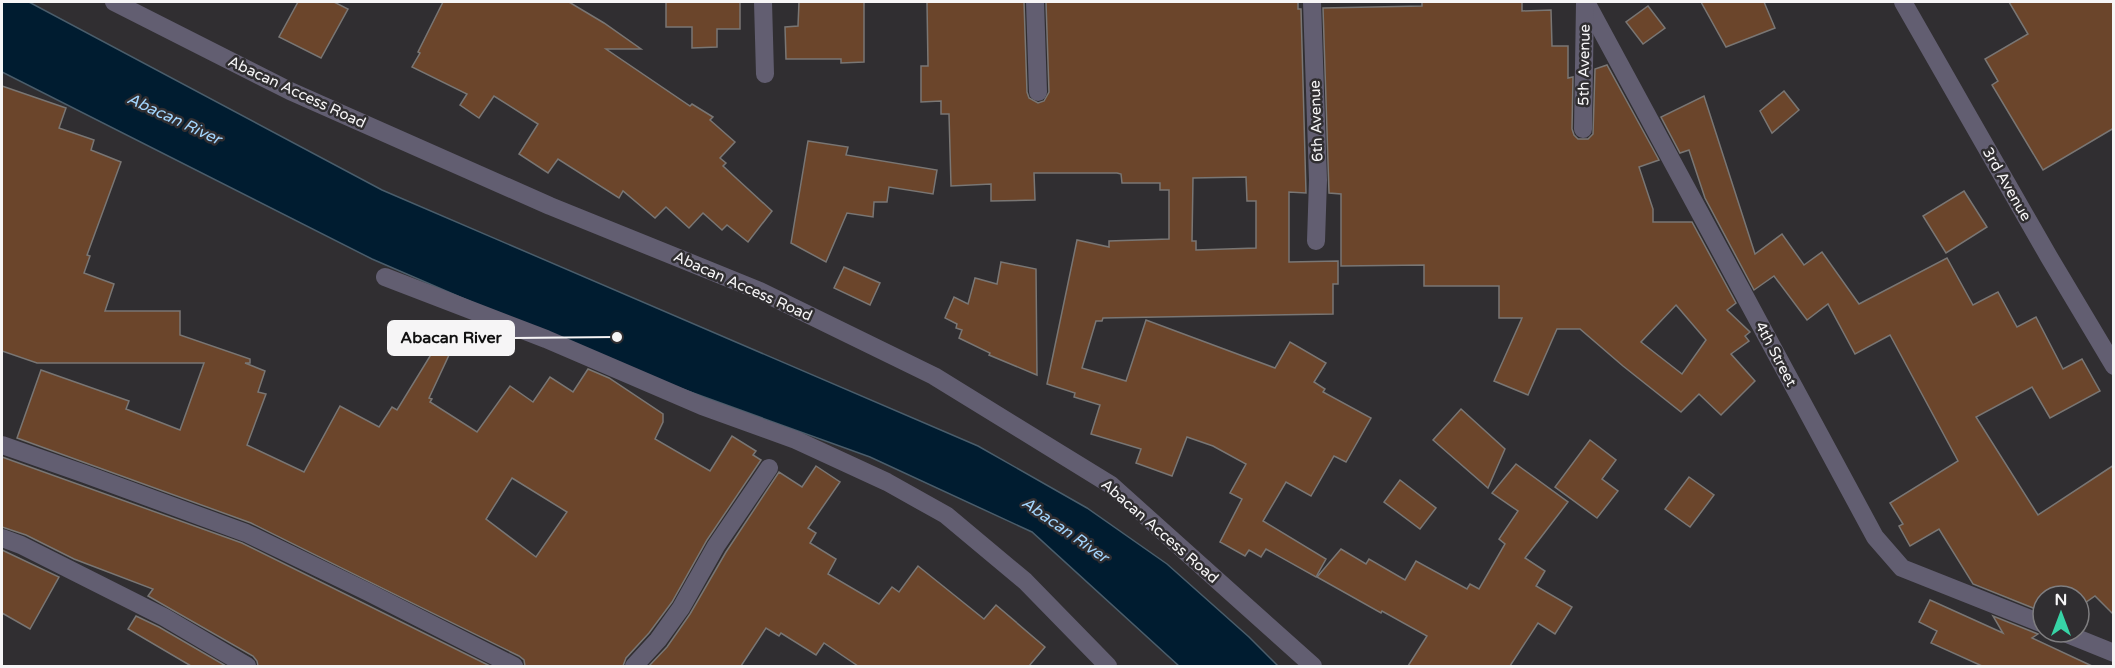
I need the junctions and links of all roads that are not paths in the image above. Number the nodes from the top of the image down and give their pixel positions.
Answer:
1 (114, 2) edge
2 (764, 2) edge
3 (1035, 2) edge
4 (1312, 2) edge
5 (1585, 2) edge
6 (1903, 2) edge
7 (765, 74) dead end
8 (1038, 92) dead end
9 (1583, 129) dead end
10 (1316, 241) dead end
11 (385, 277) dead end
12 (2114, 366) edge
13 (2, 445) edge
14 (769, 468) dead end
15 (2, 538) edge
16 (2031, 619) edge
17 (2091, 644) edge
18 (2114, 653) edge
19 (247, 666) edge
20 (513, 666) edge
21 (634, 666) edge
22 (1108, 666) edge
23 (1313, 666) edge

1 - 23 street, Abacan Access Road
2 - 7 street
3 - 8 street
4 - 10 street, 6th Avenue
5 - 9 street, 5th Avenue
5 - 16 street, 4th Street
6 - 12 street, 3rd Avenue
11 - 22 street
13 - 20 street
14 - 21 street
15 - 19 street
17 - 18 street

